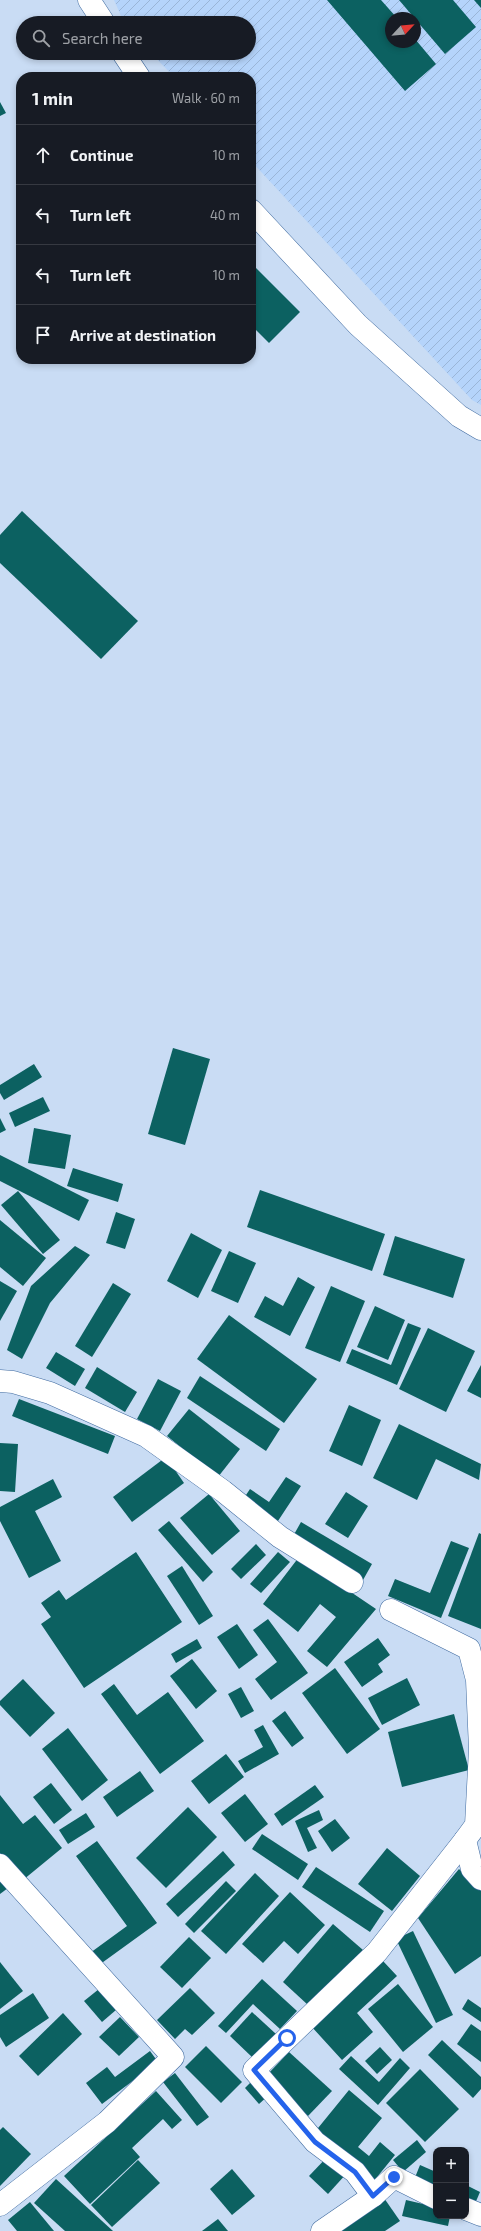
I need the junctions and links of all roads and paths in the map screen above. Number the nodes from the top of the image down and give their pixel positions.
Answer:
1 (89, 0) edge
2 (99, 16) edge
3 (128, 60) edge
4 (136, 72) edge
5 (256, 215) edge
6 (481, 430) edge
7 (0, 1381) edge
8 (352, 1582) dead end
9 (391, 1610) dead end
10 (475, 1652) edge
11 (465, 1840) junction
12 (0, 1865) edge
13 (481, 1879) edge
14 (373, 2196) junction
15 (433, 2196) edge
16 (0, 2205) edge
17 (469, 2210) edge
18 (481, 2214) edge
19 (322, 2231) edge

1 - 2 street
3 - 4 street
5 - 6 street
7 - 8 street
9 - 10 street
10 - 11 street
11 - 13 street
11 - 14 street
12 - 16 street
14 - 15 street
14 - 19 street
17 - 18 street

